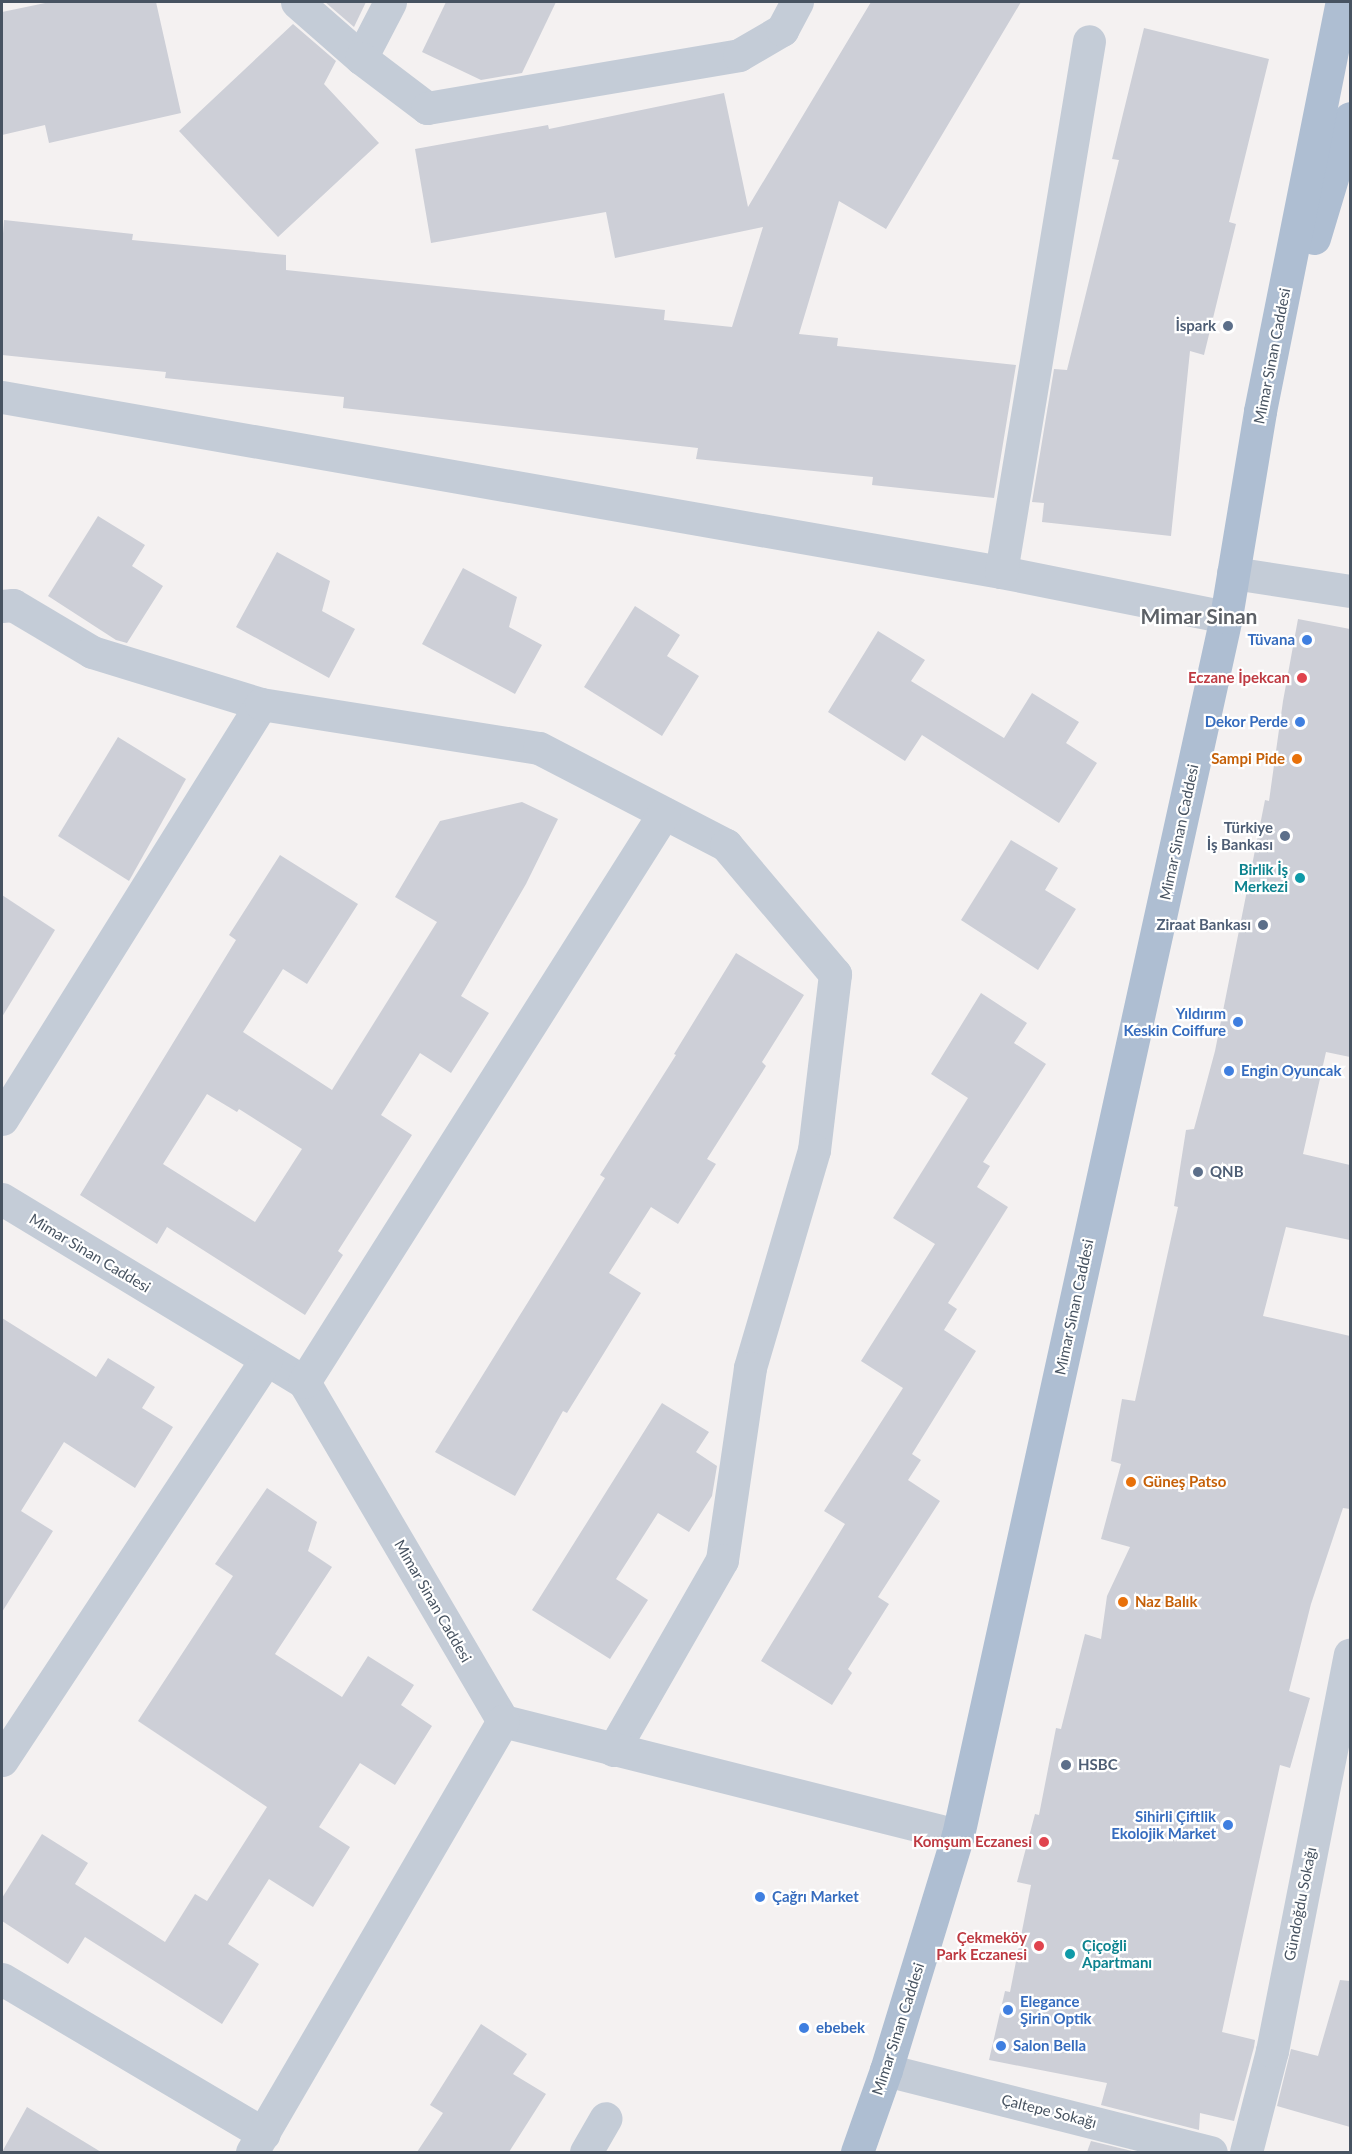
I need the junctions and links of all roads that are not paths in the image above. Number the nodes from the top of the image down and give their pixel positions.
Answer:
1 (297, 2) edge
2 (390, 2) edge
3 (797, 2) edge
4 (1342, 2) edge
5 (1089, 41) dead end
6 (362, 58) junction
7 (1350, 118) edge
8 (2, 397) edge
9 (1260, 411) junction
10 (1001, 572) junction
11 (1233, 573) junction
12 (1350, 591) edge
13 (2, 606) edge
14 (1226, 617) junction
15 (261, 704) junction
16 (664, 813) junction
17 (2, 1119) edge
18 (2, 1199) edge
19 (266, 1359) junction
20 (304, 1382) junction
21 (1350, 1655) edge
22 (503, 1721) junction
23 (613, 1750) junction
24 (2, 1760) edge
25 (958, 1835) junction
26 (2, 1979) edge
27 (886, 2070) junction
28 (606, 2118) dead end
29 (258, 2143) edge
30 (586, 2152) edge
31 (857, 2152) edge
32 (1211, 2152) edge
33 (1246, 2152) edge

1 - 6 street
2 - 6 street
3 - 6 street
4 - 9 main road, Mimar Sinan Caddesi
5 - 10 street
7 - 9 main road
8 - 10 street
9 - 11 main road, Mimar Sinan Caddesi
10 - 14 street
11 - 12 street
11 - 14 main road, Mimar Sinan Caddesi
13 - 15 street
14 - 25 main road, Mimar Sinan Caddesi
15 - 16 street
15 - 17 street
16 - 20 street
16 - 23 street
18 - 19 street, Mimar Sinan Caddesi
19 - 20 street, Mimar Sinan Caddesi
19 - 24 street
20 - 22 street, Mimar Sinan Caddesi
21 - 33 street, Gündoğdu Sokağı
22 - 23 street
22 - 29 street
23 - 25 street
25 - 27 main road, Mimar Sinan Caddesi
26 - 29 street
27 - 31 main road, Mimar Sinan Caddesi
27 - 32 street, Çaltepe Sokağı
28 - 30 street

